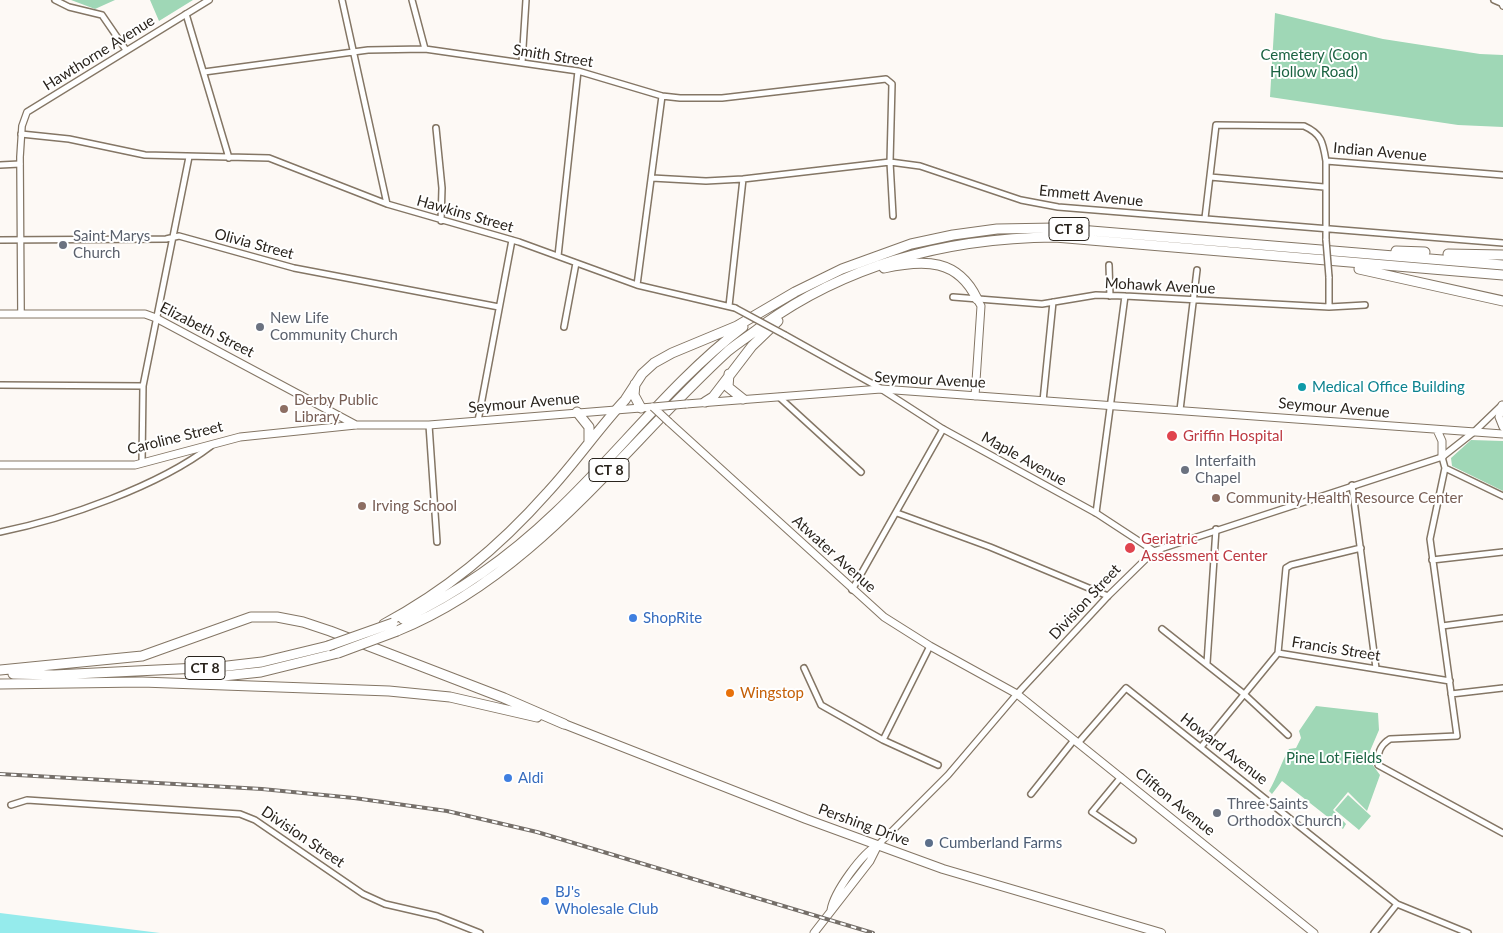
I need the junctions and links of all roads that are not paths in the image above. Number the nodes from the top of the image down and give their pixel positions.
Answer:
1 (55, 0) edge
2 (209, 0) edge
3 (342, 0) edge
4 (412, 0) edge
5 (526, 0) edge
6 (1494, 0) edge
7 (1502, 3) edge
8 (186, 14) junction
9 (425, 49) junction
10 (126, 50) junction
11 (354, 52) junction
12 (522, 63) junction
13 (578, 70) junction
14 (204, 72) junction
15 (662, 96) junction
16 (436, 128) dead end
17 (21, 134) junction
18 (189, 157) junction
19 (229, 158) junction
20 (890, 162) junction
21 (1326, 162) junction
22 (20, 164) junction
23 (0, 165) edge
24 (1503, 174) edge
25 (1210, 177) junction
26 (652, 178) junction
27 (743, 179) junction
28 (1324, 187) junction
29 (387, 204) junction
30 (893, 216) dead end
31 (1205, 218) junction
32 (441, 221) junction
33 (1324, 230) junction
34 (173, 237) junction
35 (20, 239) junction
36 (0, 240) edge
37 (512, 240) junction
38 (1503, 243) edge
39 (1353, 253) junction
40 (1503, 255) edge
41 (558, 256) junction
42 (1302, 258) junction
43 (576, 263) junction
44 (1109, 265) dead end
45 (1503, 265) edge
46 (862, 270) junction
47 (1197, 270) dead end
48 (1503, 275) edge
49 (637, 285) junction
50 (795, 292) junction
51 (811, 294) junction
52 (1110, 296) junction
53 (1125, 296) junction
54 (953, 297) dead end
55 (977, 299) junction
56 (1193, 301) junction
57 (1503, 301) edge
58 (1053, 302) junction
59 (1365, 305) dead end
60 (729, 306) junction
61 (499, 307) junction
62 (1329, 307) junction
63 (0, 314) edge
64 (21, 314) junction
65 (156, 318) junction
66 (564, 327) dead end
67 (729, 374) junction
68 (638, 379) junction
69 (0, 385) edge
70 (143, 386) junction
71 (881, 389) junction
72 (779, 396) junction
73 (975, 396) junction
74 (743, 399) junction
75 (1042, 401) junction
76 (706, 402) junction
77 (1503, 404) edge
78 (1111, 406) junction
79 (647, 408) junction
80 (615, 409) junction
81 (1180, 410) junction
82 (577, 412) junction
83 (478, 420) junction
84 (428, 425) junction
85 (356, 426) junction
86 (1503, 426) edge
87 (942, 429) junction
88 (1437, 430) junction
89 (1472, 433) junction
90 (1503, 434) edge
91 (589, 442) junction
92 (215, 443) junction
93 (1442, 457) junction
94 (142, 463) junction
95 (0, 465) edge
96 (1445, 468) junction
97 (861, 472) dead end
98 (1352, 485) junction
99 (1503, 496) edge
100 (896, 513) junction
101 (1096, 513) junction
102 (1216, 530) junction
103 (0, 532) edge
104 (437, 542) dead end
105 (1361, 548) junction
106 (1154, 552) junction
107 (1503, 552) edge
108 (1432, 560) junction
109 (852, 590) junction
110 (1108, 596) junction
111 (1503, 618) edge
112 (393, 625) junction
113 (1442, 626) junction
114 (1162, 629) dead end
115 (930, 646) junction
116 (1278, 652) junction
117 (1206, 663) junction
118 (804, 668) dead end
119 (1376, 668) junction
120 (0, 670) edge
121 (0, 674) edge
122 (1450, 681) junction
123 (142, 682) junction
124 (0, 684) edge
125 (1503, 688) edge
126 (1017, 694) junction
127 (1244, 694) junction
128 (1451, 694) junction
129 (564, 724) junction
130 (1288, 735) dead end
131 (883, 740) junction
132 (1076, 741) junction
133 (1202, 746) junction
134 (938, 765) dead end
135 (1121, 777) junction
136 (1031, 794) dead end
137 (11, 806) dead end
138 (1503, 834) edge
139 (1134, 840) dead end
140 (878, 845) junction
141 (1397, 904) junction
142 (480, 933) edge
143 (814, 933) edge
144 (1161, 933) edge
145 (1314, 933) edge
146 (1374, 933) edge
147 (1468, 933) edge

1 - 10 street
2 - 8 street, Hawthorne Avenue
3 - 11 street
4 - 9 street
5 - 12 street
6 - 7 street
8 - 10 street, Hawthorne Avenue
8 - 14 street
9 - 11 street, Smith Street
9 - 12 street, Smith Street
10 - 17 street, Hawthorne Avenue
11 - 14 street, Smith Street
11 - 29 street
12 - 13 street, Smith Street
13 - 15 street, Smith Street
13 - 41 street
14 - 19 street
15 - 20 street, Smith Street
15 - 26 street
16 - 32 street
17 - 18 street, Hawkins Street
17 - 22 street
18 - 19 street, Hawkins Street
18 - 34 street
19 - 29 street, Hawkins Street
20 - 27 street, Emmett Avenue
20 - 30 street
20 - 31 street, Emmett Avenue
21 - 24 street, Indian Avenue
21 - 25 street, Indian Avenue
21 - 28 street
22 - 23 street
22 - 35 street
25 - 28 street
25 - 31 street
26 - 27 street, Emmett Avenue
26 - 49 street
27 - 60 street
28 - 33 street
29 - 32 street, Hawkins Street
31 - 33 street, Emmett Avenue
32 - 37 street, Hawkins Street
33 - 38 street, Emmett Avenue
33 - 62 street, bridge
34 - 35 street, Olivia Street
34 - 61 street, Olivia Street
34 - 65 street
35 - 36 street, Olivia Street
35 - 64 street
37 - 41 street, Hawkins Street
37 - 61 street
39 - 40 highway
39 - 45 highway, CT 8
39 - 50 highway, CT 8
41 - 43 street, Hawkins Street
42 - 46 highway, CT 8
42 - 48 highway, CT 8
42 - 57 highway
43 - 49 street, Hawkins Street
43 - 66 street
44 - 52 street
46 - 51 highway, CT 8
46 - 55 highway
47 - 56 street
49 - 60 street, Hawkins Street
50 - 68 highway
50 - 112 highway, CT 8
51 - 67 highway
51 - 112 highway, CT 8
52 - 53 street, Mohawk Avenue
52 - 58 street, Mohawk Avenue
53 - 56 street, Mohawk Avenue
53 - 78 street
54 - 55 street, Mohawk Avenue
55 - 58 street, Mohawk Avenue
55 - 73 main road
56 - 62 street, Mohawk Avenue
56 - 81 street
58 - 75 street
59 - 62 street, Mohawk Avenue
60 - 71 street, Hawkins Street, bridge
61 - 83 street
63 - 64 main road, Elizabeth Street
64 - 65 main road, Elizabeth Street
65 - 70 street
65 - 85 main road, Elizabeth Street
67 - 74 highway
67 - 76 highway
68 - 79 highway
68 - 80 highway
69 - 70 street
70 - 94 street
71 - 72 main road, Seymour Avenue
71 - 73 main road, Seymour Avenue
71 - 87 street, Maple Avenue
72 - 74 main road, Seymour Avenue
72 - 97 street
73 - 75 main road, Seymour Avenue
74 - 76 main road, Seymour Avenue
75 - 78 main road, Seymour Avenue
76 - 79 main road, Seymour Avenue, bridge
77 - 86 main road
77 - 89 street, Division Street
78 - 81 main road, Seymour Avenue
78 - 101 street
79 - 80 main road, Seymour Avenue
79 - 109 main road, Atwater Avenue, bridge
80 - 82 main road, Seymour Avenue
80 - 91 highway
81 - 88 main road, Seymour Avenue
82 - 83 main road, Seymour Avenue
82 - 91 highway
83 - 84 main road, Seymour Avenue
84 - 85 main road, Seymour Avenue
84 - 104 street
85 - 92 main road, Caroline Street
87 - 100 street
87 - 101 street, Maple Avenue
88 - 89 main road, Seymour Avenue
88 - 93 main road
89 - 90 main road, Seymour Avenue
89 - 93 street, Division Street
91 - 112 highway
92 - 94 main road, Caroline Street
92 - 103 street
93 - 96 street
93 - 98 street, Division Street
94 - 95 main road, Caroline Street
96 - 99 street
96 - 108 street
98 - 102 street, Division Street
98 - 105 street
100 - 109 street
100 - 110 street
101 - 106 street, Maple Avenue
102 - 106 street, Division Street
102 - 117 street
105 - 116 street
105 - 119 street
106 - 110 street, Division Street
107 - 108 street
108 - 113 street
109 - 115 main road, Atwater Avenue
110 - 126 street, Division Street
111 - 113 street
112 - 121 highway, CT 8, bridge
112 - 123 highway, CT 8, bridge
113 - 122 street
114 - 117 street
115 - 126 main road, Atwater Avenue
115 - 131 street
116 - 119 street, Francis Street
116 - 127 street, Francis Street
117 - 127 street
118 - 131 street
119 - 122 street, Francis Street
120 - 129 highway
122 - 128 street
123 - 124 highway, CT 8
123 - 129 highway
125 - 128 street
126 - 132 main road, Clifton Avenue
126 - 140 street, Division Street
127 - 130 street
127 - 133 street, Francis Street
128 - 138 street
129 - 140 main road, Pershing Drive
131 - 134 street
132 - 133 street, Howard Avenue
132 - 135 main road, Clifton Avenue
132 - 136 street
133 - 141 street, Howard Avenue
135 - 139 street
135 - 145 main road, Clifton Avenue
137 - 142 street, Division Street
140 - 143 main road, Division Street
140 - 144 main road, Pershing Drive
141 - 146 street
141 - 147 street, Howard Avenue

